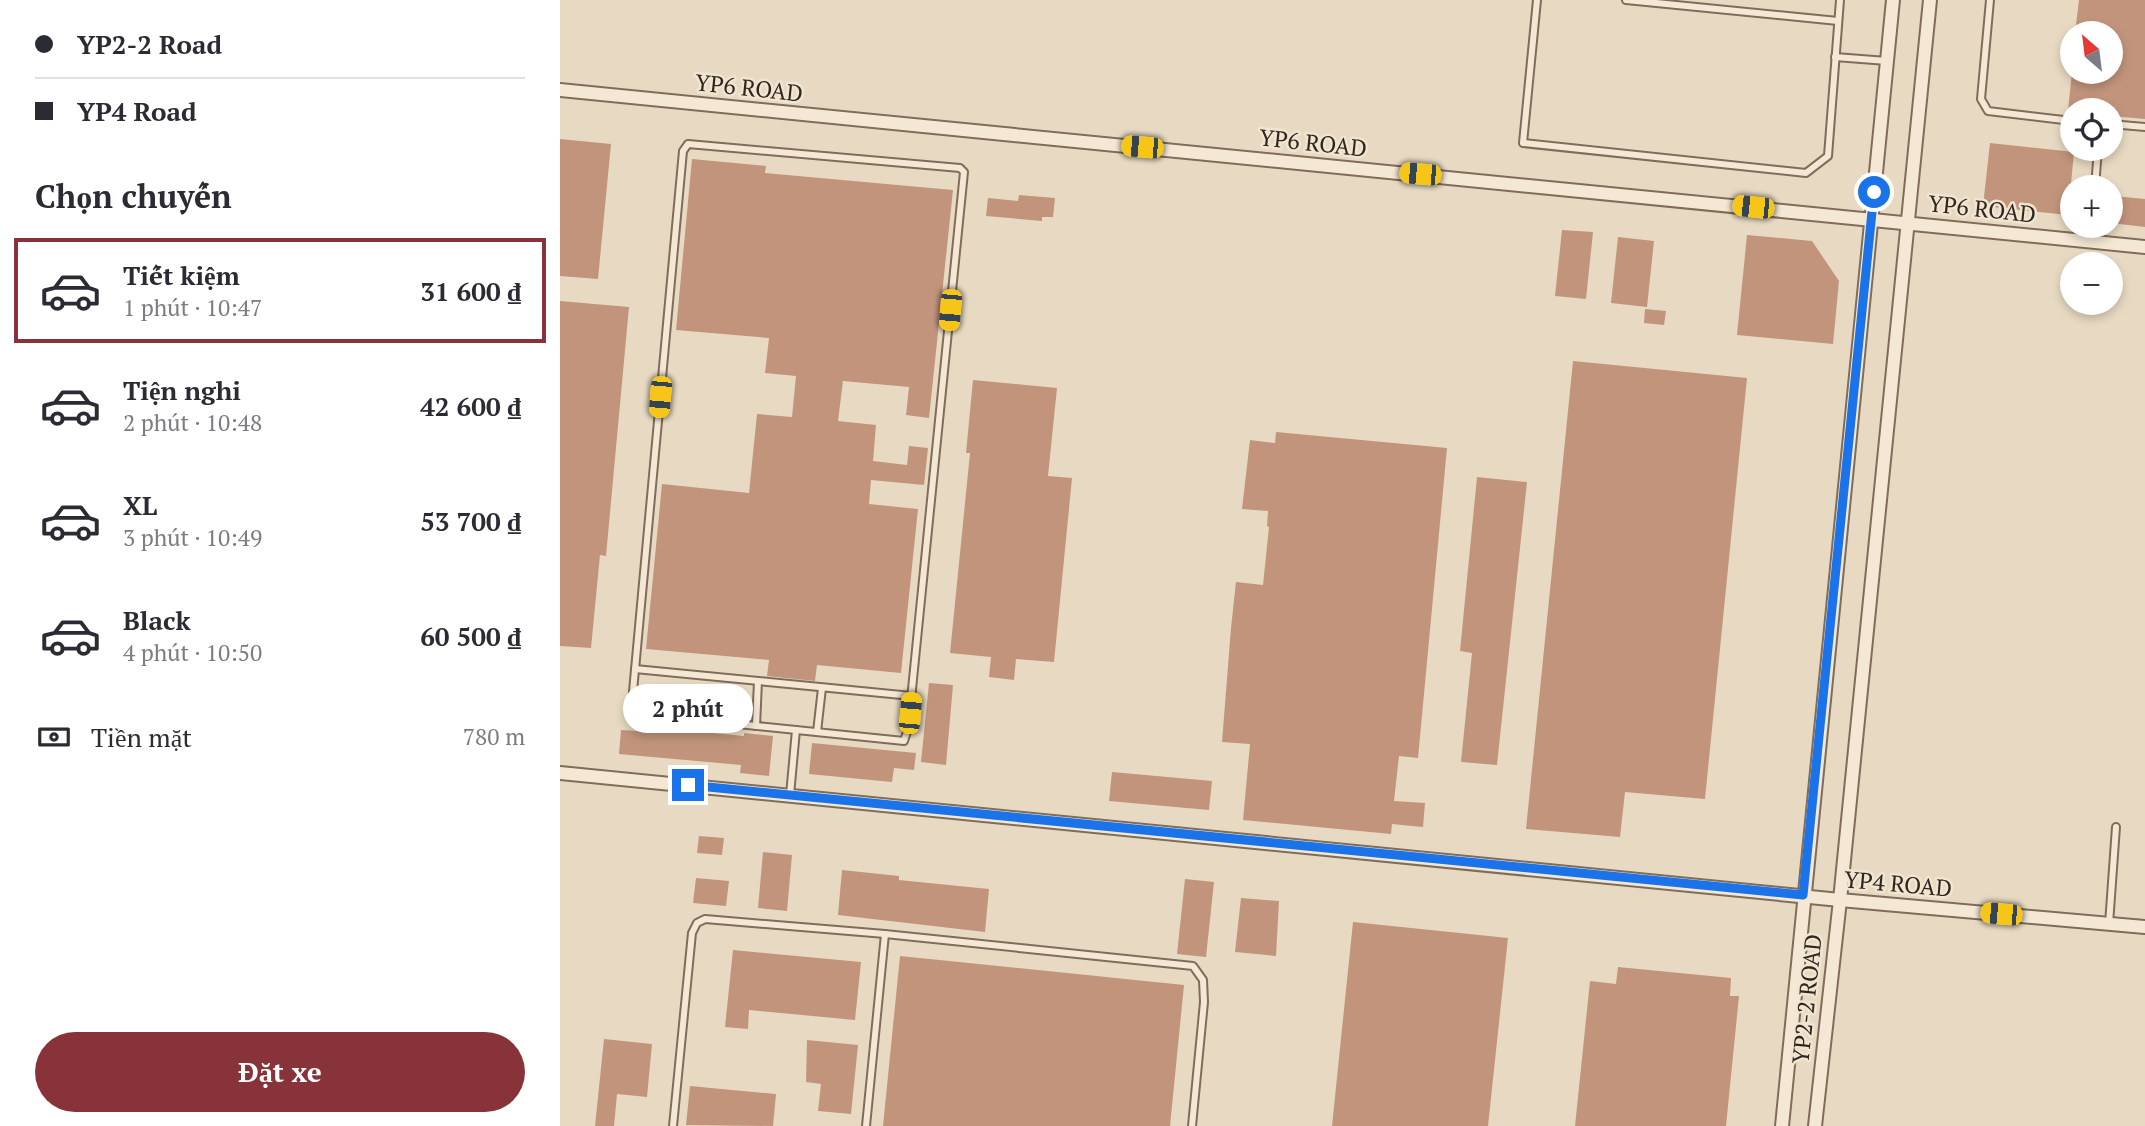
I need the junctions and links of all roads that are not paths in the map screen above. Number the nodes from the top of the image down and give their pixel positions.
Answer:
1 (1537, 0) edge
2 (1626, 0) edge
3 (1840, 0) edge
4 (1893, 0) edge
5 (1930, 0) edge
6 (1990, 0) edge
7 (1838, 21) junction
8 (1835, 57) junction
9 (1887, 61) junction
10 (560, 90) edge
11 (2060, 120) edge
12 (2123, 125) edge
13 (2145, 128) edge
14 (1871, 219) junction
15 (1909, 222) junction
16 (2092, 238) edge
17 (2092, 242) junction
18 (2145, 247) edge
19 (635, 669) junction
20 (758, 681) junction
21 (822, 688) junction
22 (912, 696) junction
23 (757, 726) junction
24 (796, 730) junction
25 (817, 732) junction
26 (560, 773) edge
27 (790, 795) junction
28 (2116, 827) dead end
29 (1803, 895) junction
30 (1840, 900) junction
31 (2109, 924) junction
32 (2145, 927) edge
33 (885, 934) junction
34 (673, 1126) edge
35 (866, 1126) edge
36 (1192, 1126) edge
37 (1782, 1126) edge
38 (1815, 1126) edge

1 - 8 lane
2 - 7 lane
3 - 7 lane
4 - 9 street, YP2-2 ROAD
5 - 15 street, YP2-2 ROAD
6 - 11 lane
7 - 8 lane
8 - 9 lane
9 - 14 street, YP2-2 ROAD
10 - 14 street, YP6 ROAD
12 - 13 lane
14 - 15 street, YP6 ROAD
14 - 29 street, YP2-2 ROAD
15 - 17 street, YP6 ROAD
15 - 30 street, YP2-2 ROAD
16 - 17 lane
17 - 18 street, YP6 ROAD
19 - 20 lane
19 - 22 lane
19 - 23 lane
20 - 21 lane
20 - 23 lane
21 - 22 lane
21 - 25 lane
22 - 25 lane
23 - 24 lane
24 - 25 lane
24 - 27 lane
26 - 27 street, YP4 ROAD
27 - 29 street, YP4 ROAD
28 - 31 lane
29 - 30 street, YP4 ROAD
29 - 37 street, YP2-2 ROAD
30 - 31 street, YP4 ROAD
30 - 38 street, YP2-2 ROAD
31 - 32 street, YP4 ROAD
33 - 34 lane
33 - 35 lane
33 - 36 lane

